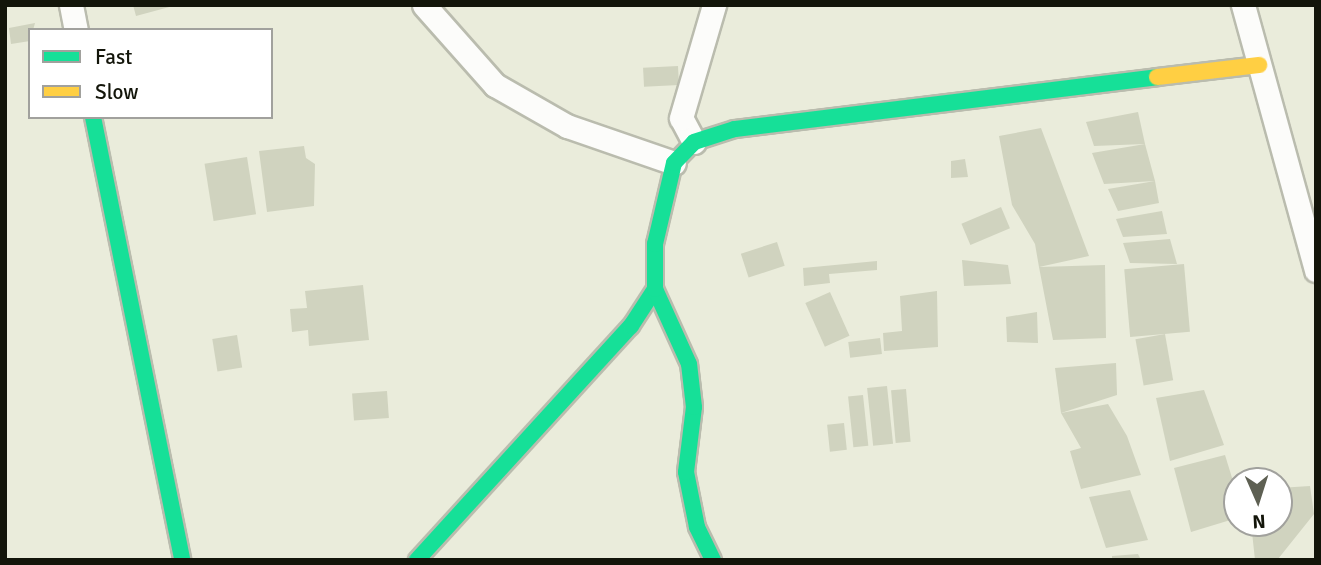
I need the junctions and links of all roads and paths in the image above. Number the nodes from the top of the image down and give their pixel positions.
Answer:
1 (71, 5) edge
2 (424, 5) edge
3 (713, 5) edge
4 (1243, 5) edge
5 (76, 28) edge
6 (1259, 65) junction
7 (93, 119) edge
8 (694, 142) junction
9 (674, 163) junction
10 (1316, 270) edge
11 (655, 289) junction
12 (182, 560) edge
13 (416, 560) edge
14 (713, 560) edge

1 - 5 street
2 - 9 street
3 - 8 street
4 - 6 street
6 - 8 street
6 - 10 street
7 - 12 street
8 - 9 street
9 - 11 street
11 - 13 street
11 - 14 street

